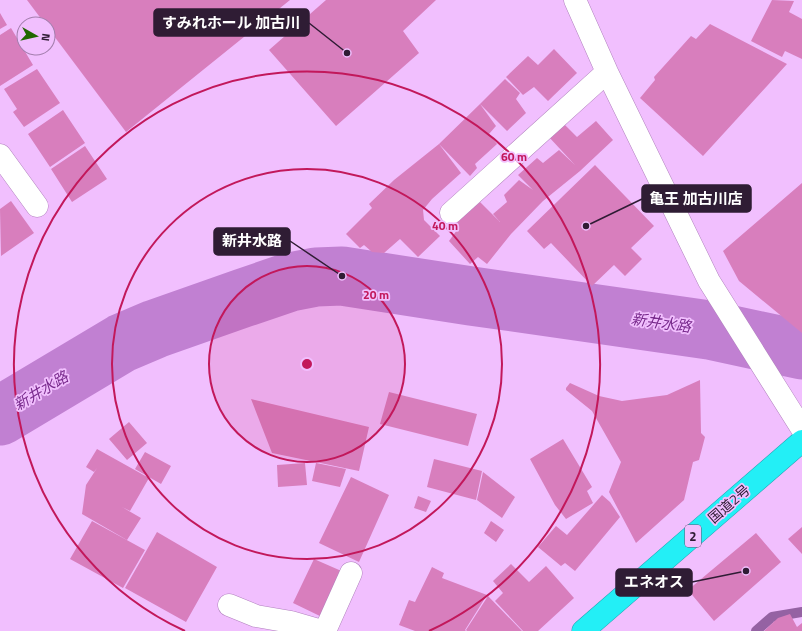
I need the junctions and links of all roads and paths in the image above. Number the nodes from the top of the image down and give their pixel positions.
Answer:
1 (575, 0) edge
2 (607, 72) junction
3 (0, 155) edge
4 (37, 206) dead end
5 (451, 213) dead end
6 (802, 429) edge
7 (802, 441) edge
8 (351, 573) dead end
9 (229, 605) dead end
10 (322, 631) edge
11 (325, 631) edge
12 (583, 631) edge

1 - 2 street
2 - 5 street
2 - 6 street
3 - 4 street
7 - 12 highway, 国道2号 / 2
8 - 11 street
9 - 10 street

